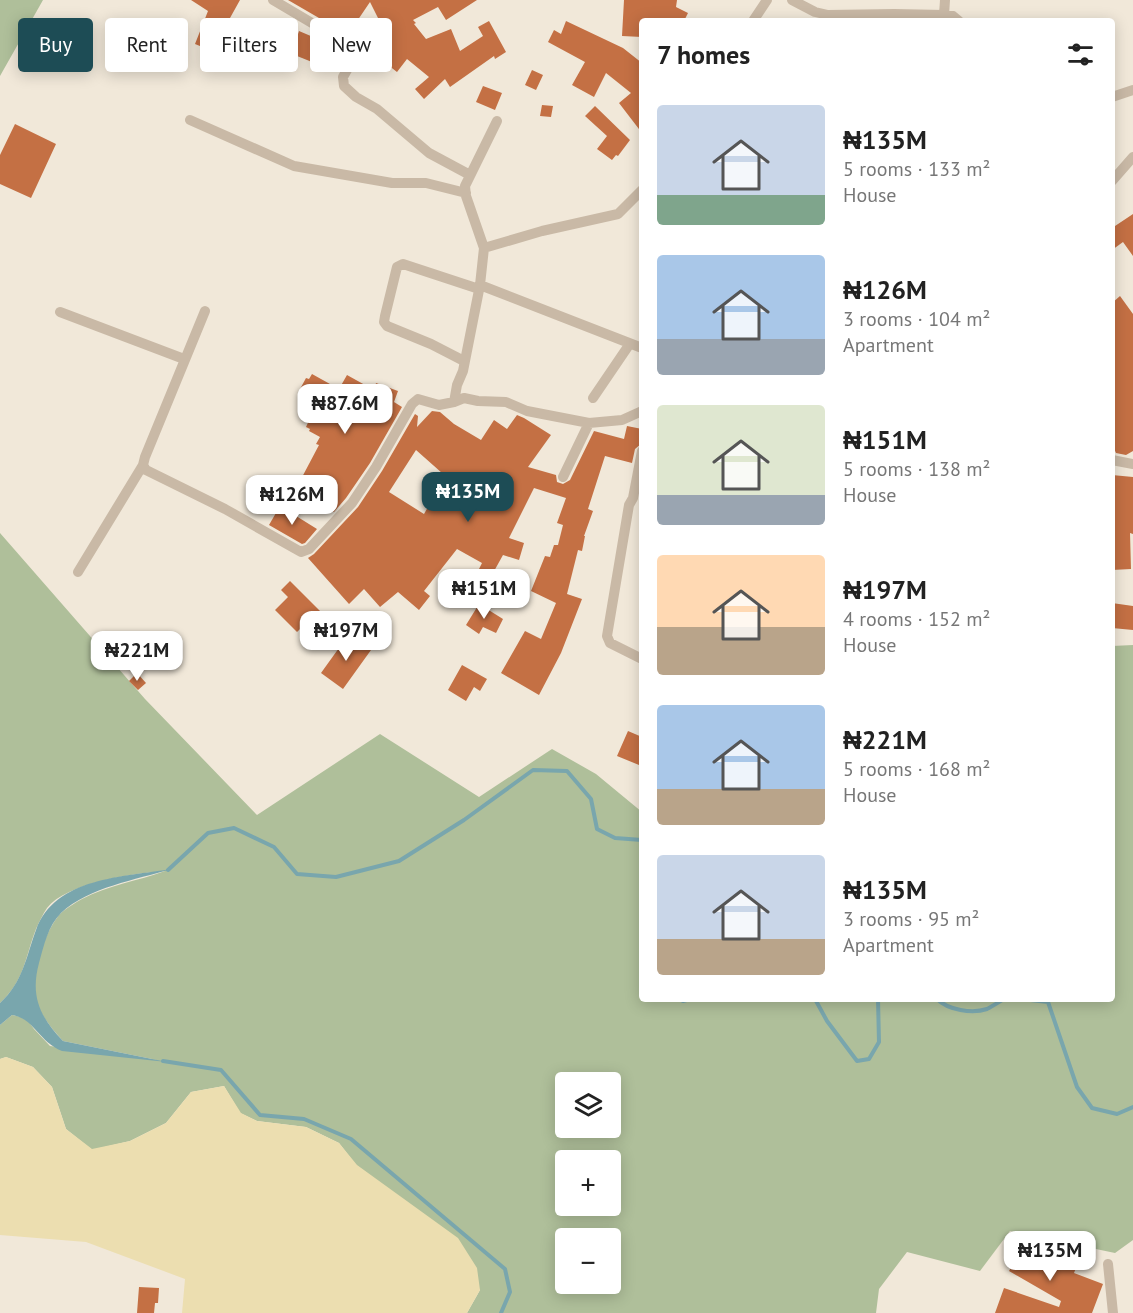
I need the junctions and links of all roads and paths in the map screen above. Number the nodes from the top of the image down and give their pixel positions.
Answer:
1 (273, 0) edge
2 (767, 0) edge
3 (792, 0) edge
4 (945, 0) edge
5 (944, 15) junction
6 (755, 18) edge
7 (955, 18) edge
8 (1133, 90) edge
9 (1115, 96) edge
10 (190, 120) dead end
11 (497, 121) dead end
12 (1133, 157) edge
13 (470, 175) junction
14 (1115, 178) edge
15 (466, 193) junction
16 (639, 193) edge
17 (484, 248) junction
18 (479, 287) junction
19 (205, 310) dead end
20 (60, 312) dead end
21 (629, 345) junction
22 (639, 347) edge
23 (184, 359) junction
24 (464, 361) junction
25 (593, 398) dead end
26 (454, 402) junction
27 (639, 412) edge
28 (589, 423) junction
29 (1115, 461) edge
30 (1133, 464) edge
31 (143, 465) junction
32 (563, 477) dead end
33 (639, 479) edge
34 (637, 498) edge
35 (78, 572) dead end
36 (639, 658) edge
37 (1108, 1264) dead end
38 (1113, 1313) edge

1 - 13 street
2 - 6 street
3 - 5 street
4 - 5 street
5 - 7 street
8 - 9 street
10 - 15 street
11 - 13 street
12 - 14 street
13 - 15 street
15 - 17 street
16 - 17 street
17 - 18 street
18 - 21 street
18 - 24 street
18 - 24 street
19 - 23 street
20 - 23 street
21 - 22 street
21 - 25 street
23 - 31 street
24 - 26 street
26 - 28 street
26 - 31 street
27 - 28 street
28 - 32 street
29 - 30 street
31 - 35 street
33 - 34 street
34 - 36 street
37 - 38 street

